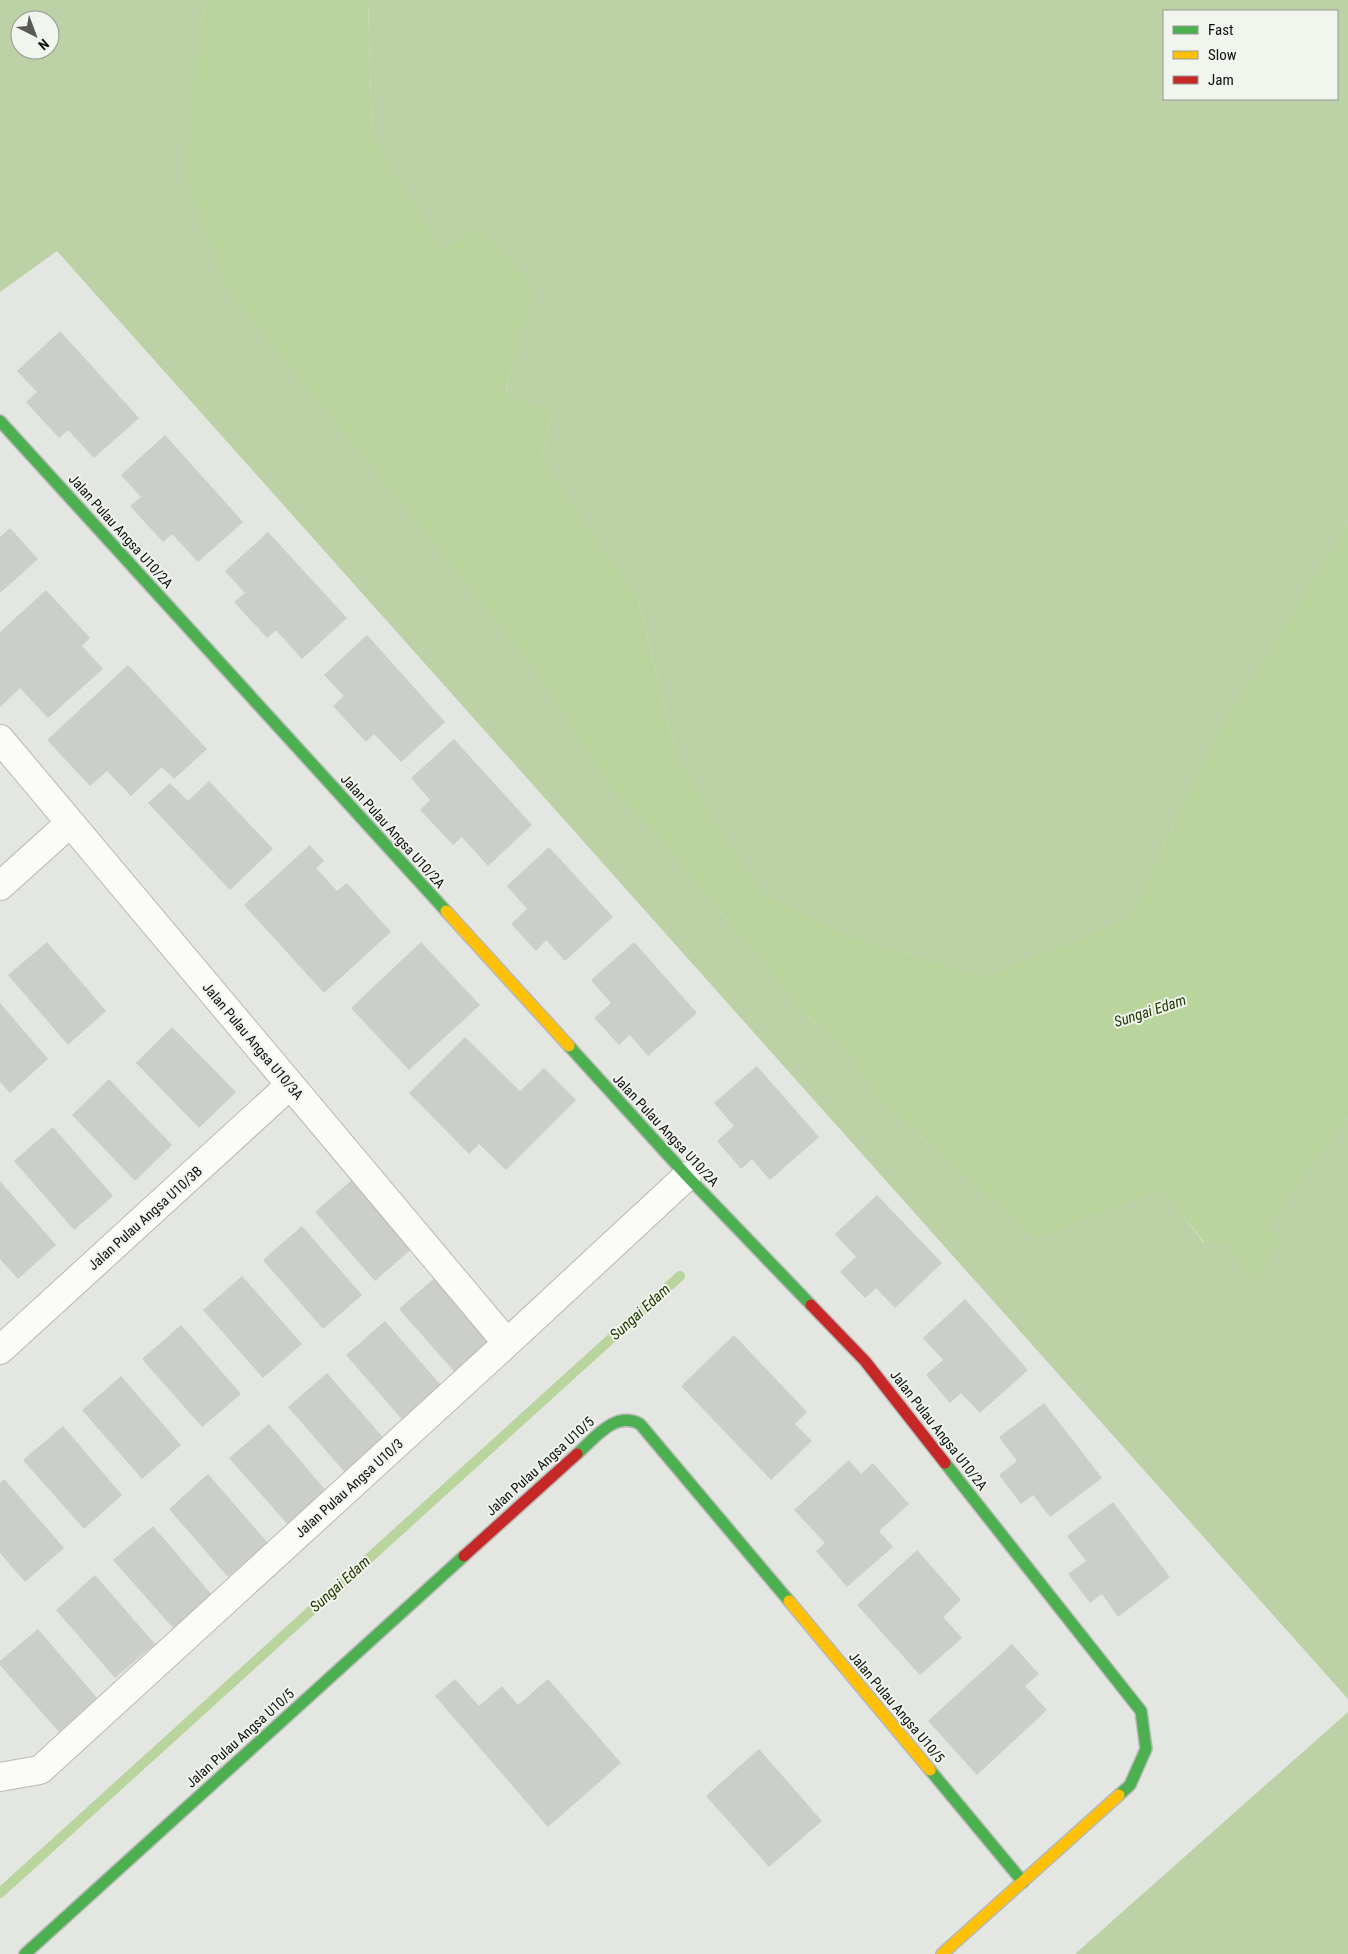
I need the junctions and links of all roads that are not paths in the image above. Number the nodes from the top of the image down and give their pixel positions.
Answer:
1 (0, 421) edge
2 (0, 739) edge
3 (70, 823) junction
4 (0, 886) edge
5 (290, 1086) junction
6 (687, 1176) junction
7 (507, 1343) junction
8 (0, 1350) edge
9 (0, 1777) edge
10 (1023, 1882) junction
11 (25, 1954) edge
12 (942, 1954) edge

1 - 6 street, Jalan Pulau Angsa U10/2A
2 - 3 street, Jalan Pulau Angsa U10/3A
3 - 4 street
3 - 5 street, Jalan Pulau Angsa U10/3A
5 - 7 street, Jalan Pulau Angsa U10/3A
5 - 8 street, Jalan Pulau Angsa U10/3B
6 - 7 street, Jalan Pulau Angsa U10/3
6 - 10 street, Jalan Pulau Angsa U10/2A
7 - 9 street, Jalan Pulau Angsa U10/3
10 - 11 street, Jalan Pulau Angsa U10/5
10 - 12 street, Jalan Pulau Angsa U10/2A

